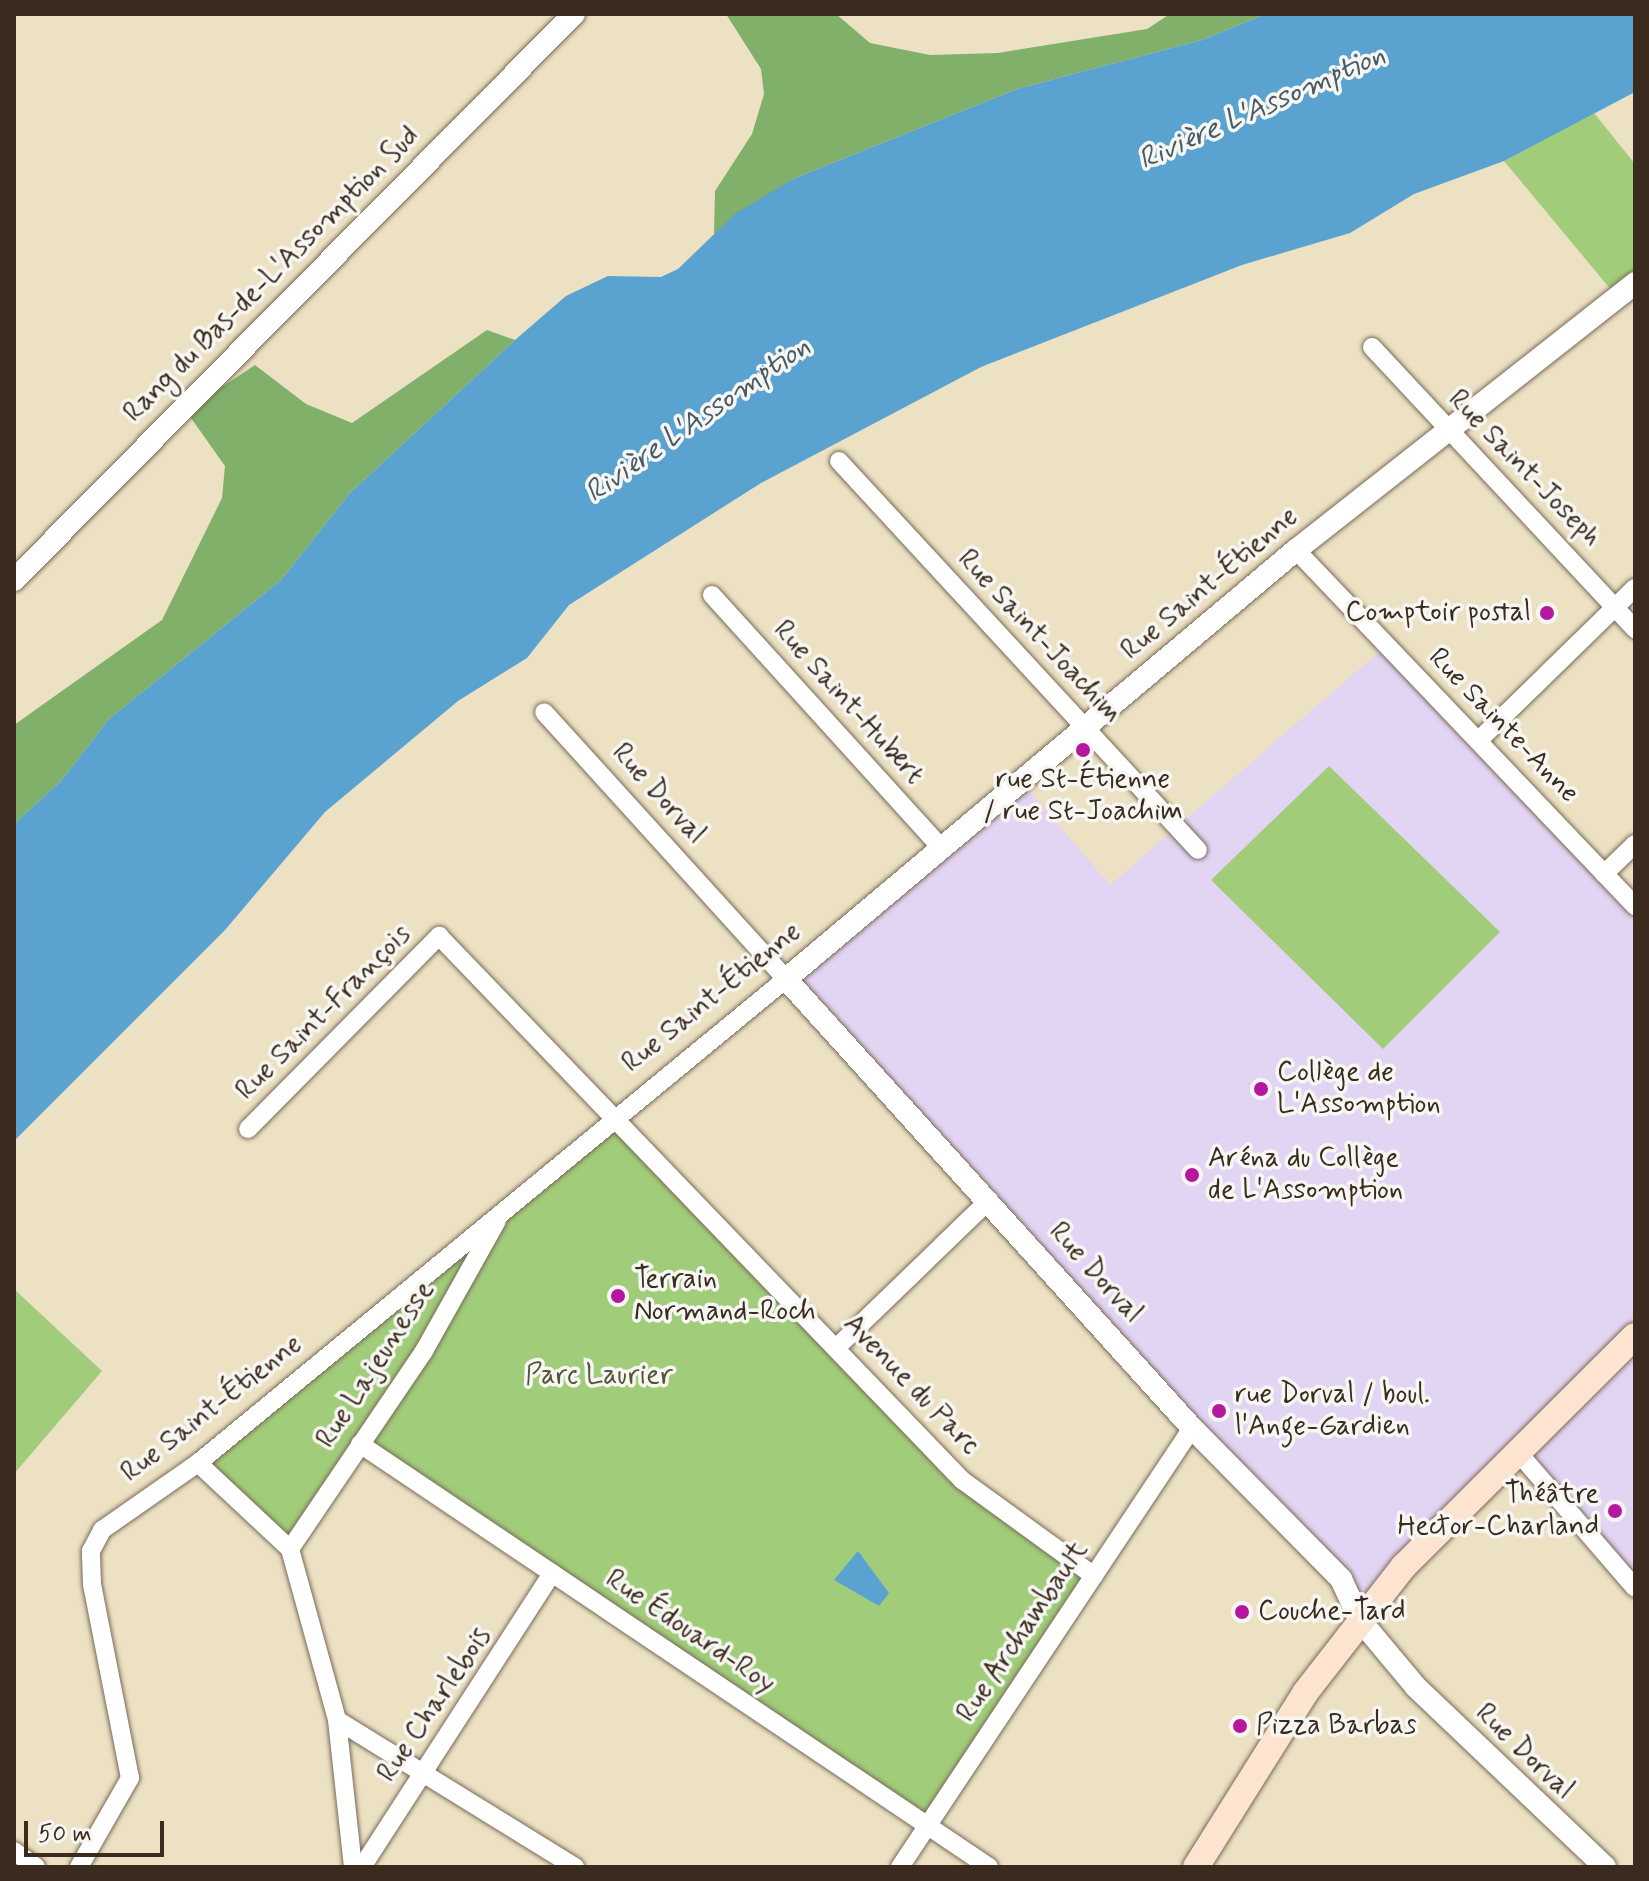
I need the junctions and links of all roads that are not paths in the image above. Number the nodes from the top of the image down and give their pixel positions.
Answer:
1 (574, 14) edge
2 (1634, 285) edge
3 (1372, 347) dead end
4 (1448, 431) junction
5 (839, 461) dead end
6 (1296, 550) junction
7 (14, 580) edge
8 (1635, 588) edge
9 (712, 595) dead end
10 (1616, 606) junction
11 (1635, 629) edge
12 (544, 712) dead end
13 (1084, 727) junction
14 (1478, 741) junction
15 (1635, 844) edge
16 (942, 849) junction
17 (1198, 850) dead end
18 (1604, 874) junction
19 (1635, 906) edge
20 (439, 936) joint
21 (786, 979) junction
22 (611, 1118) junction
23 (248, 1129) dead end
24 (989, 1200) junction
25 (504, 1208) junction
26 (1635, 1336) edge
27 (836, 1348) junction
28 (1192, 1428) junction
29 (360, 1444) junction
30 (1516, 1450) junction
31 (198, 1463) junction
32 (290, 1549) junction
33 (552, 1573) junction
34 (1094, 1576) junction
35 (1635, 1588) edge
36 (1360, 1620) junction
37 (337, 1720) junction
38 (420, 1777) junction
39 (928, 1826) junction
40 (14, 1851) edge
41 (36, 1867) edge
42 (79, 1867) edge
43 (353, 1867) edge
44 (362, 1867) edge
45 (575, 1867) edge
46 (900, 1867) edge
47 (989, 1867) edge
48 (1196, 1867) edge
49 (1605, 1867) edge

1 - 7 street, Rang du Bas-de-L'Assomption Sud
2 - 4 street, Rue Saint-Étienne
3 - 4 street, Rue Saint-Joseph
4 - 6 street, Rue Saint-Étienne
4 - 10 street, Rue Saint-Joseph
5 - 13 street, Rue Saint-Joachim
6 - 13 street, Rue Saint-Étienne
6 - 14 street, Rue Sainte-Anne
8 - 10 street
9 - 16 street, Rue Saint-Hubert
10 - 11 street, Rue Saint-Joseph
10 - 14 street
12 - 21 street, Rue Dorval
13 - 16 street, Rue Saint-Étienne
13 - 17 street, Rue Saint-Joachim
14 - 18 street, Rue Sainte-Anne
15 - 18 street
16 - 21 street, Rue Saint-Étienne
18 - 19 street, Rue Sainte-Anne
20 - 22 street, Avenue du Parc
20 - 23 street, Rue Saint-François
21 - 22 street, Rue Saint-Étienne
21 - 24 street, Rue Dorval
22 - 25 street, Rue Saint-Étienne
22 - 27 street, Avenue du Parc
24 - 27 street
24 - 28 street, Rue Dorval
25 - 29 street, Rue Lajeunesse
25 - 31 street, Rue Saint-Étienne
26 - 30 main road
27 - 34 street, Avenue du Parc
28 - 34 street, Rue Archambault
28 - 36 street, Rue Dorval
29 - 32 street, Rue Lajeunesse
29 - 33 street, Rue Édouard-Roy
30 - 35 street
30 - 36 main road
31 - 32 street
31 - 42 street, Rue Saint-Étienne
32 - 37 street
33 - 38 street, Rue Charlebois
33 - 39 street, Rue Édouard-Roy
34 - 39 street, Rue Archambault
36 - 48 main road
36 - 49 street, Rue Dorval
37 - 38 street
37 - 43 street
38 - 44 street, Rue Charlebois
38 - 45 street
39 - 46 street, Rue Archambault
39 - 47 street, Rue Édouard-Roy
40 - 41 street

